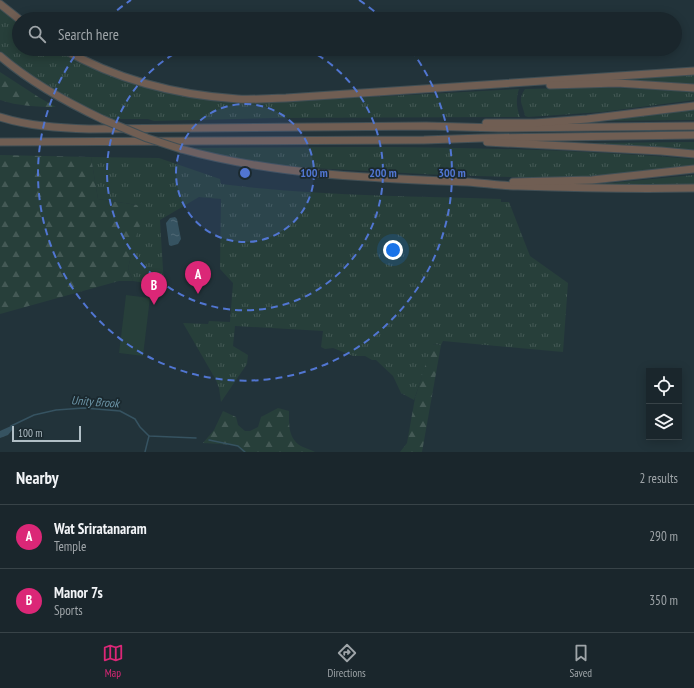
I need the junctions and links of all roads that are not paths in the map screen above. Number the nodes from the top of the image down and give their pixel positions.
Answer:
1 (0, 4) edge
2 (12, 13) edge
3 (0, 56) edge
4 (77, 56) edge
5 (694, 71) edge
6 (694, 88) edge
7 (414, 90) junction
8 (694, 106) edge
9 (0, 117) edge
10 (426, 126) junction
11 (694, 126) edge
12 (694, 135) edge
13 (424, 140) junction
14 (0, 142) edge
15 (694, 154) edge
16 (694, 170) edge
17 (471, 182) junction
18 (694, 188) edge

1 - 2 highway
3 - 17 highway, bridge
4 - 7 highway
5 - 7 highway
6 - 7 highway
8 - 10 highway
9 - 10 highway
10 - 11 highway
12 - 13 highway
13 - 14 highway
13 - 15 highway
16 - 17 highway
17 - 18 highway

